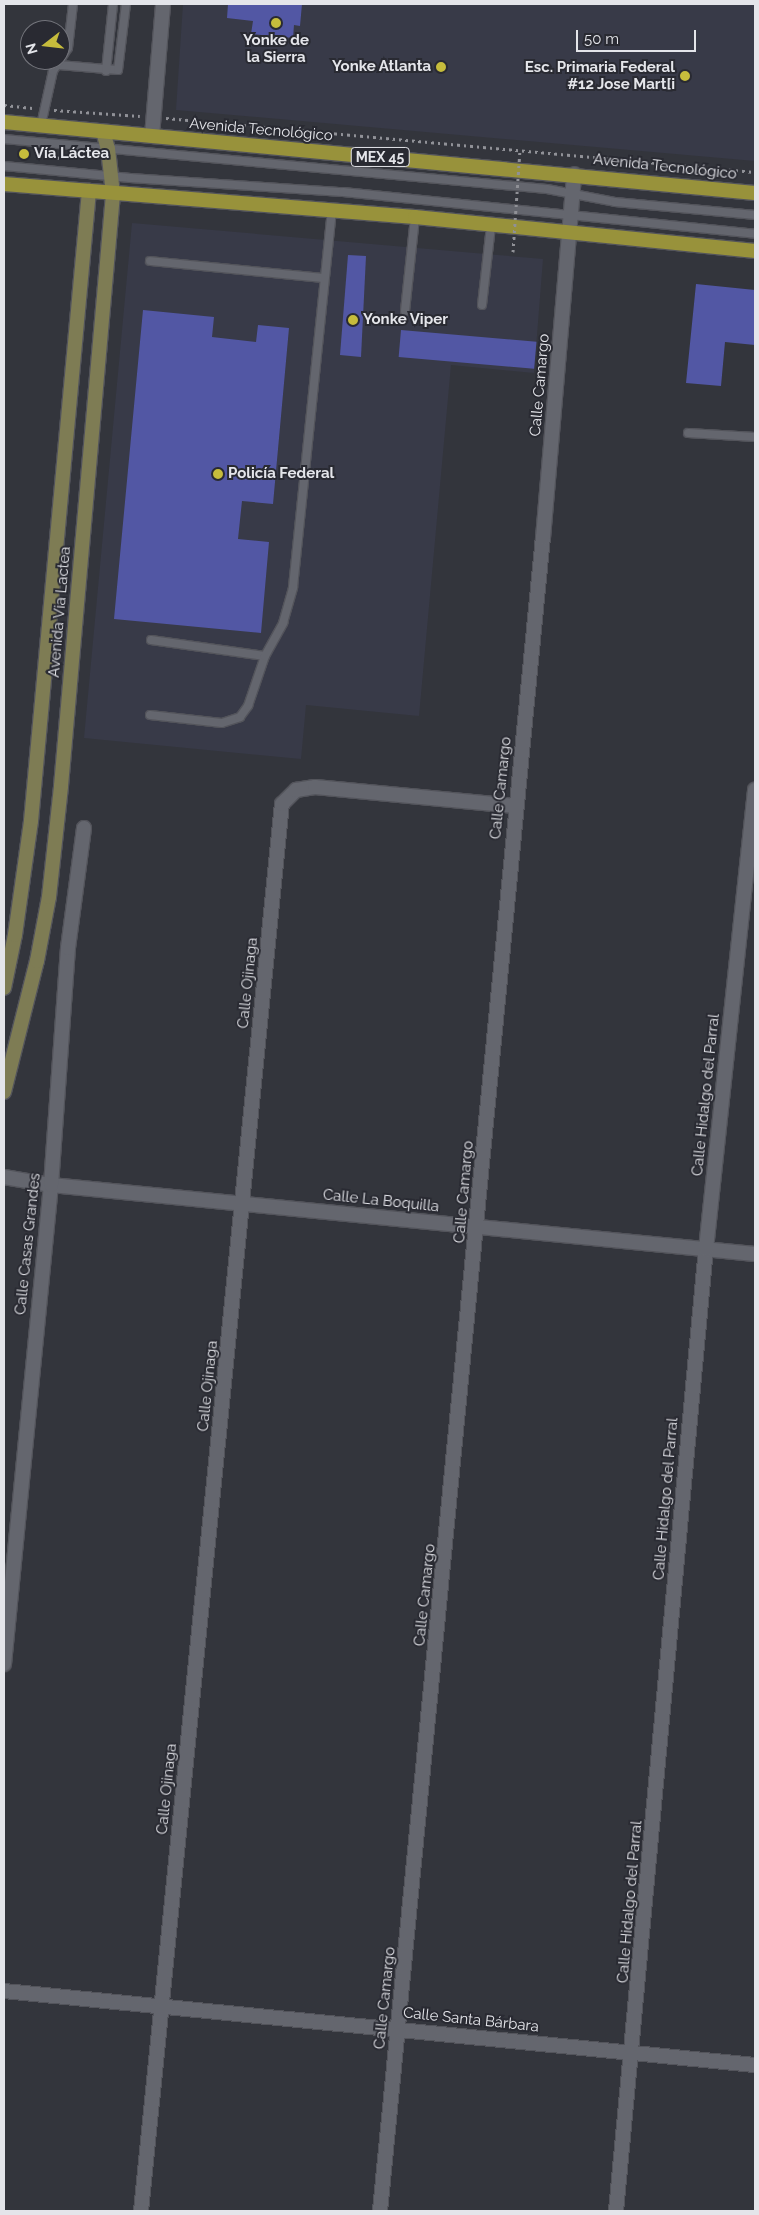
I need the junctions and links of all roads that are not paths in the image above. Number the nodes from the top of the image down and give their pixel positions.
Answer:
1 (73, 4) edge
2 (113, 4) edge
3 (126, 4) edge
4 (163, 4) edge
5 (70, 30) edge
6 (70, 66) edge
7 (54, 70) edge
8 (106, 71) junction
9 (4, 122) edge
10 (42, 126) junction
11 (102, 132) junction
12 (152, 136) junction
13 (4, 139) edge
14 (108, 149) junction
15 (4, 166) edge
16 (574, 174) junction
17 (113, 176) junction
18 (4, 184) edge
19 (89, 191) junction
20 (755, 193) edge
21 (113, 194) junction
22 (572, 194) junction
23 (332, 210) junction
24 (570, 215) junction
25 (755, 215) edge
26 (415, 217) junction
27 (491, 226) junction
28 (570, 232) junction
29 (755, 234) edge
30 (755, 251) edge
31 (150, 261) dead end
32 (324, 278) junction
33 (482, 305) dead end
34 (405, 311) dead end
35 (688, 433) dead end
36 (755, 438) edge
37 (151, 640) dead end
38 (265, 656) junction
39 (150, 715) dead end
40 (755, 790) edge
41 (515, 806) junction
42 (84, 828) dead end
43 (4, 988) edge
44 (4, 1092) edge
45 (4, 1177) edge
46 (51, 1185) junction
47 (242, 1204) junction
48 (478, 1227) junction
49 (706, 1249) junction
50 (755, 1254) edge
51 (4, 1664) edge
52 (4, 1991) edge
53 (162, 2007) junction
54 (398, 2028) junction
55 (632, 2053) junction
56 (755, 2065) edge
57 (141, 2211) edge
58 (380, 2211) edge
59 (616, 2211) edge

1 - 5 lane
2 - 8 lane
3 - 8 lane
4 - 12 street
6 - 8 lane
7 - 10 lane
9 - 10 main road, Avenida Tecnológico / MEX 45
10 - 11 main road, Avenida Tecnológico / MEX 45
11 - 12 main road, Avenida Tecnológico / MEX 45
11 - 14 main road, Avenida Via Lactea
12 - 16 main road, Avenida Tecnológico / MEX 45
13 - 14 lane
14 - 17 main road, Avenida Via Lactea
14 - 22 lane
15 - 17 lane
16 - 20 main road, Avenida Tecnológico / MEX 45
16 - 22 street, Calle Camargo
17 - 21 main road, Avenida Via Lactea
17 - 24 lane
18 - 19 main road
19 - 21 main road
19 - 43 main road, Avenida Via Lactea
21 - 23 main road
21 - 44 main road, Avenida Via Lactea
22 - 24 street, Calle Camargo
22 - 25 lane
23 - 26 main road
23 - 32 lane
24 - 28 street, Calle Camargo
24 - 29 lane
26 - 27 main road
26 - 34 lane
27 - 28 main road
27 - 33 lane
28 - 30 main road
28 - 41 street, Calle Camargo
31 - 32 lane
32 - 38 lane
35 - 36 lane
37 - 38 lane
38 - 39 lane
40 - 49 street, Calle Hidalgo del Parral
41 - 47 street, Calle Ojinaga
41 - 48 street, Calle Camargo
42 - 46 street, Calle Casas Grandes
45 - 46 street, Calle La Boquilla
46 - 47 street, Calle La Boquilla
46 - 51 street, Calle Casas Grandes
47 - 48 street, Calle La Boquilla
47 - 53 street, Calle Ojinaga
48 - 49 street, Calle La Boquilla
48 - 54 street, Calle Camargo
49 - 50 street, Calle La Boquilla
49 - 55 street, Calle Hidalgo del Parral
52 - 53 street, Calle Santa Bárbara
53 - 54 street, Calle Santa Bárbara
53 - 57 street, Calle Ojinaga
54 - 55 street, Calle Santa Bárbara
54 - 58 street, Calle Camargo
55 - 56 street, Calle Santa Bárbara
55 - 59 street, Calle Hidalgo del Parral

